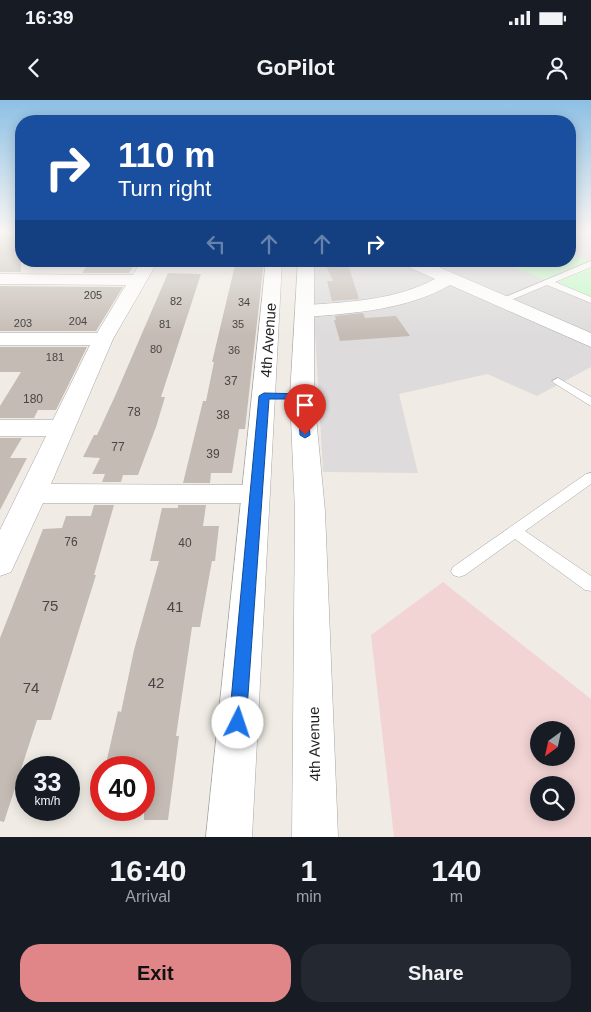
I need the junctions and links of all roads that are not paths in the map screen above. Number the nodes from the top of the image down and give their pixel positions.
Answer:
1 (585, 266) edge
2 (274, 267) edge
3 (306, 267) edge
4 (424, 267) edge
5 (144, 270) edge
6 (450, 278) junction
7 (0, 279) edge
8 (547, 282) junction
9 (591, 300) edge
10 (501, 301) junction
11 (306, 311) junction
12 (0, 339) edge
13 (103, 340) junction
14 (591, 341) edge
15 (558, 381) dead end
16 (264, 396) junction
17 (302, 396) junction
18 (591, 402) edge
19 (0, 428) edge
20 (62, 428) junction
21 (591, 477) edge
22 (33, 493) junction
23 (256, 494) junction
24 (514, 531) junction
25 (0, 564) edge
26 (460, 571) dead end
27 (591, 585) edge
28 (228, 837) edge
29 (315, 837) edge

1 - 8 lane
2 - 16 street, 4th Avenue
3 - 11 street, 4th Avenue
4 - 6 street
5 - 7 street
5 - 13 street
6 - 10 street
6 - 11 street
8 - 9 lane
8 - 10 lane
10 - 14 street
11 - 17 street, 4th Avenue
12 - 13 street
13 - 20 street
15 - 18 lane
16 - 17 street
16 - 23 street, 4th Avenue
17 - 29 street, 4th Avenue
19 - 20 street
20 - 22 street
21 - 24 lane
22 - 23 street
22 - 25 street
23 - 28 street, 4th Avenue
24 - 26 lane
24 - 27 lane

